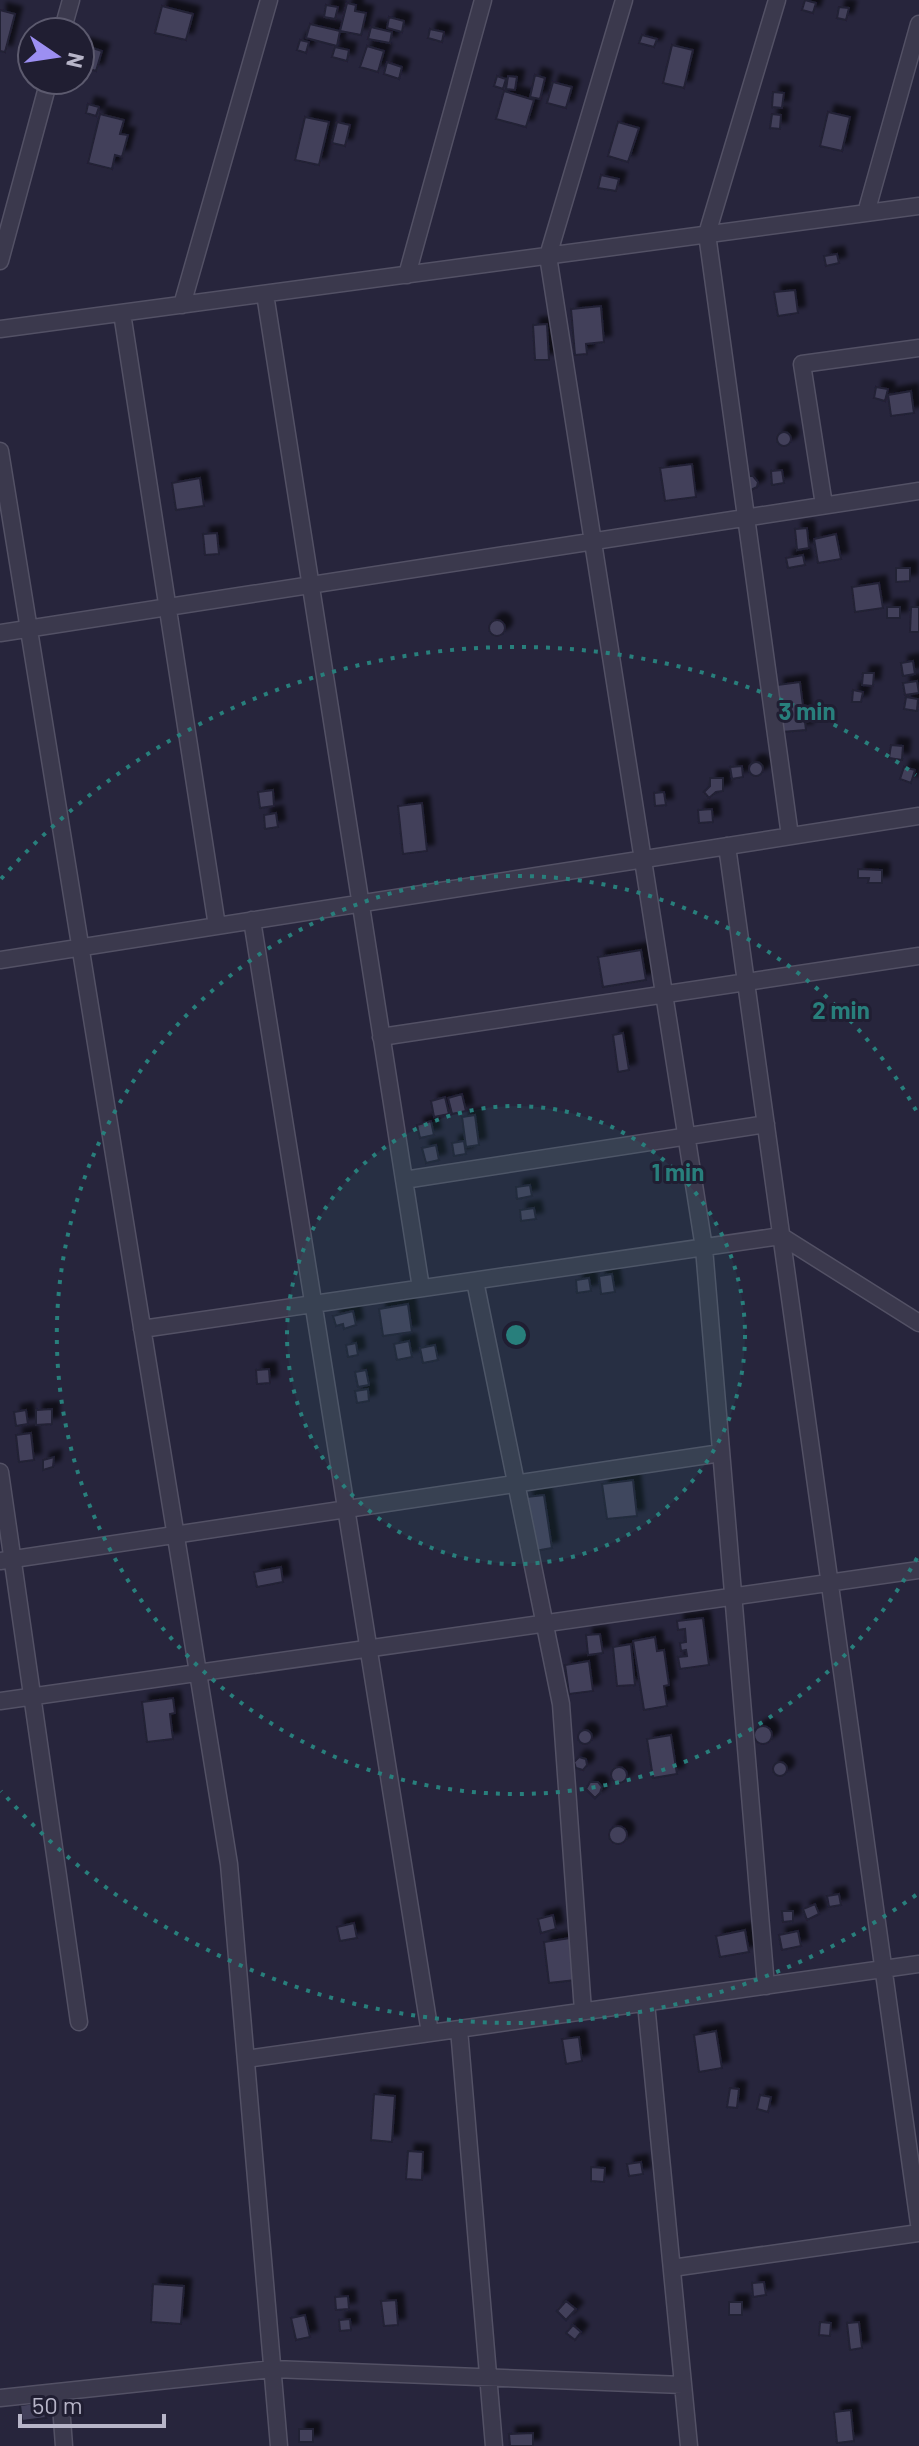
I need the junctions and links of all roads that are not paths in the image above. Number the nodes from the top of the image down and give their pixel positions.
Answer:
1 (269, 0) edge
2 (483, 0) edge
3 (624, 0) edge
4 (777, 0) edge
5 (919, 24) edge
6 (45, 96) edge
7 (919, 206) edge
8 (866, 213) junction
9 (707, 234) junction
10 (548, 256) junction
11 (0, 261) edge
12 (407, 275) junction
13 (265, 294) junction
14 (182, 305) junction
15 (122, 313) junction
16 (0, 329) edge
17 (919, 348) edge
18 (0, 451) edge
19 (919, 491) edge
20 (824, 505) junction
21 (747, 517) junction
22 (593, 541) junction
23 (311, 585) junction
24 (168, 607) junction
25 (29, 629) junction
26 (0, 633) edge
27 (919, 816) edge
28 (790, 836) junction
29 (727, 846) junction
30 (643, 859) junction
31 (361, 903) junction
32 (252, 920) junction
33 (217, 926) junction
34 (81, 947) junction
35 (919, 956) edge
36 (0, 960) edge
37 (746, 982) junction
38 (664, 994) junction
39 (381, 1037) junction
40 (766, 1124) junction
41 (686, 1137) junction
42 (404, 1180) junction
43 (781, 1236) junction
44 (704, 1248) junction
45 (475, 1281) junction
46 (421, 1288) junction
47 (313, 1304) junction
48 (919, 1323) edge
49 (142, 1329) junction
50 (721, 1453) junction
51 (0, 1472) edge
52 (517, 1484) junction
53 (346, 1509) junction
54 (176, 1535) junction
55 (6, 1560) edge
56 (919, 1570) edge
57 (830, 1583) junction
58 (733, 1597) junction
59 (545, 1623) junction
60 (368, 1649) junction
61 (198, 1673) junction
62 (32, 1696) junction
63 (0, 1701) edge
64 (919, 1964) edge
65 (884, 1969) junction
66 (766, 1986) junction
67 (646, 2003) junction
68 (583, 2011) junction
69 (79, 2022) dead end
70 (459, 2029) junction
71 (430, 2033) junction
72 (246, 2059) junction
73 (919, 2224) edge
74 (919, 2233) edge
75 (672, 2268) junction
76 (273, 2369) junction
77 (488, 2377) junction
78 (683, 2385) junction
79 (60, 2392) junction
80 (0, 2398) edge
81 (64, 2446) edge
82 (279, 2446) edge
83 (494, 2446) edge
84 (689, 2446) edge

1 - 14 street
2 - 12 street
3 - 10 street
4 - 9 street
5 - 8 street
6 - 11 street
7 - 8 street
8 - 9 street
9 - 10 street
9 - 21 street
10 - 12 street
10 - 22 street
12 - 13 street
13 - 14 street
13 - 23 street
14 - 15 street
15 - 16 street
15 - 24 street
17 - 20 street
18 - 25 street
19 - 20 street
20 - 21 street
21 - 22 street
21 - 28 street
22 - 23 street
22 - 30 street
23 - 24 street
23 - 31 street
24 - 25 street
24 - 33 street
25 - 26 street
25 - 34 street
27 - 28 street
28 - 29 street
29 - 30 street
29 - 37 street
30 - 31 street
30 - 38 street
31 - 32 street
31 - 39 street
32 - 33 street
32 - 47 street
33 - 34 street
34 - 36 street
34 - 49 street
35 - 37 street
37 - 38 street
37 - 40 street
38 - 39 street
38 - 41 street
39 - 42 street
40 - 41 street
40 - 43 street
41 - 42 street
41 - 44 street
42 - 46 street
43 - 44 street
43 - 48 street
43 - 57 street
44 - 45 street
44 - 50 street
45 - 46 street
45 - 52 street
46 - 47 street
47 - 49 street
47 - 53 street
49 - 54 street
50 - 52 street
50 - 58 street
51 - 55 street
52 - 53 street
52 - 59 street
53 - 54 street
53 - 60 street
54 - 55 street
54 - 61 street
55 - 62 street
56 - 57 street
57 - 58 street
57 - 65 street
58 - 59 street
58 - 66 street
59 - 60 street
59 - 68 street
60 - 61 street
60 - 71 street
61 - 62 street
61 - 72 street
62 - 63 street
62 - 69 street
64 - 65 street
65 - 66 street
65 - 73 street
66 - 67 street
67 - 68 street
67 - 75 street
68 - 70 street
70 - 71 street
70 - 77 street
71 - 72 street
72 - 76 street
74 - 75 street
75 - 78 street
76 - 77 street
76 - 79 street
76 - 82 street
77 - 78 street
77 - 83 street
78 - 84 street
79 - 80 street
79 - 81 street

